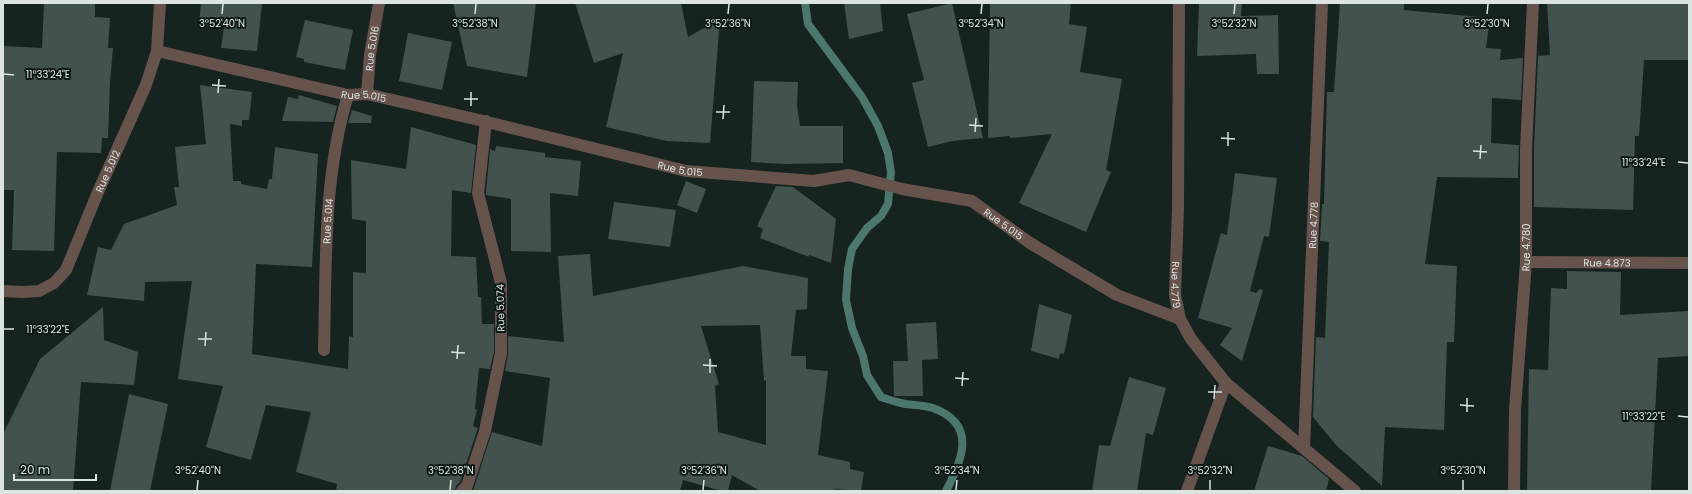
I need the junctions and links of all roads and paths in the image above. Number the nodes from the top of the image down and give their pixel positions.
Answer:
1 (160, 3) edge
2 (380, 3) edge
3 (1179, 3) edge
4 (1322, 3) edge
5 (1533, 3) edge
6 (157, 51) junction
7 (367, 94) junction
8 (348, 95) junction
9 (486, 122) junction
10 (1526, 262) junction
11 (1689, 263) edge
12 (3, 291) edge
13 (1180, 319) junction
14 (324, 350) dead end
15 (1226, 384) junction
16 (1304, 448) junction
17 (462, 491) edge
18 (1187, 491) edge
19 (1355, 491) edge
20 (1514, 491) edge

1 - 6 street, Rue 5.012
2 - 7 street, Rue 5.016
3 - 13 street, Rue 4.779
4 - 16 street, Rue 4.778
5 - 10 street, Rue 4.780
6 - 8 street, Rue 5.015
6 - 12 street, Rue 5.012
7 - 8 street, Rue 5.015
7 - 9 street, Rue 5.015
8 - 14 street, Rue 5.014
9 - 13 street, Rue 5.015
9 - 17 street, Rue 5.074
10 - 11 street, Rue 4.873
10 - 20 street, Rue 4.780
13 - 15 street, Rue 4.779
15 - 16 street, Rue 4.779
15 - 18 street
16 - 19 street, Rue 4.779

